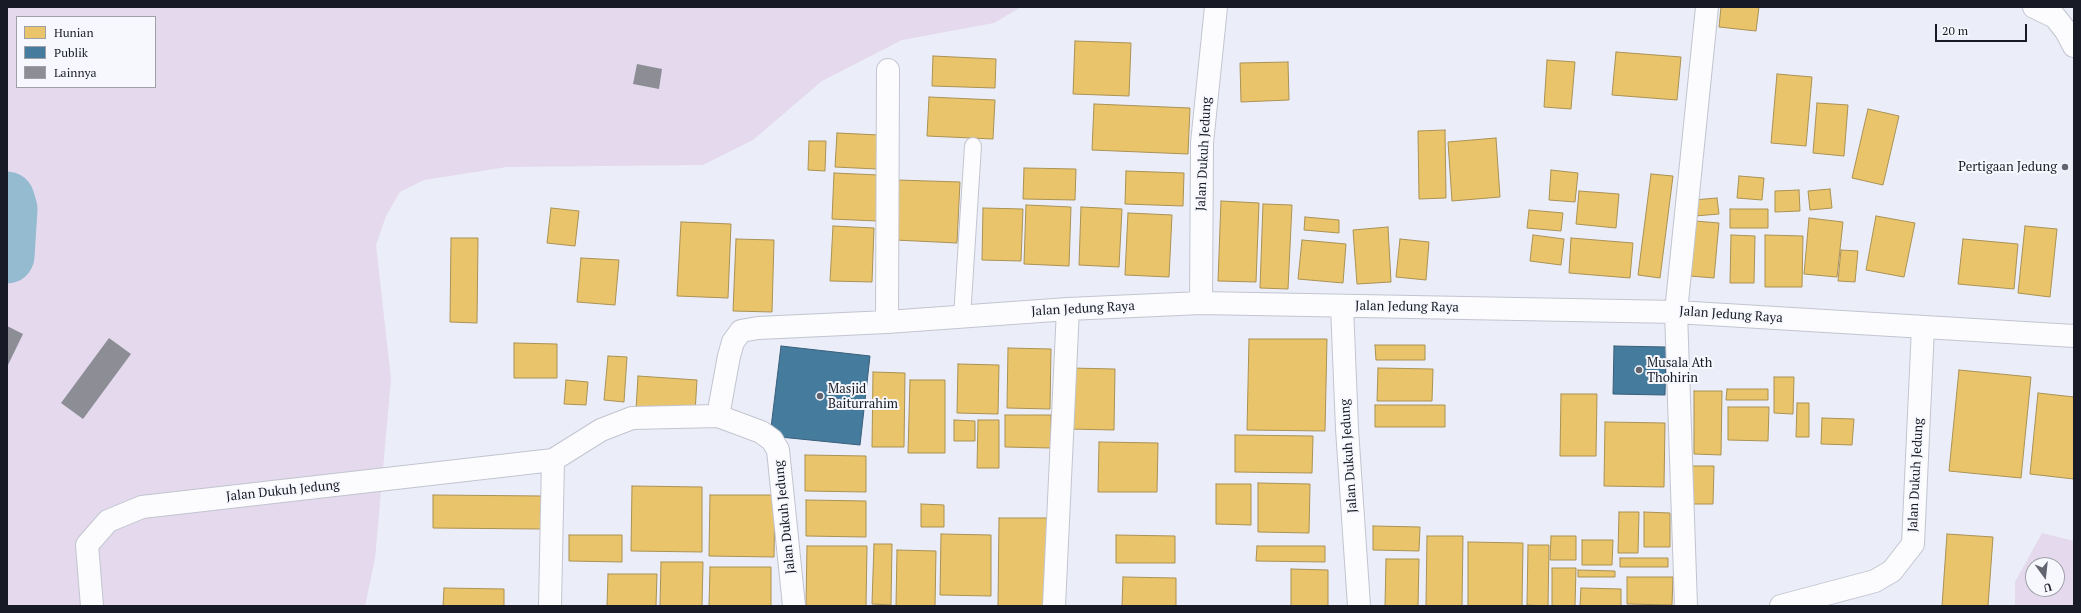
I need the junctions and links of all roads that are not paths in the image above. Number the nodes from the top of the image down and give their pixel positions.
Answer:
1 (1216, 7) edge
2 (1707, 7) edge
3 (2034, 7) edge
4 (2074, 46) edge
5 (888, 70) dead end
6 (973, 146) dead end
7 (1201, 303) junction
8 (1342, 306) junction
9 (1068, 309) junction
10 (1676, 312) junction
11 (962, 317) junction
12 (887, 322) junction
13 (1923, 327) junction
14 (2074, 336) edge
15 (718, 416) junction
16 (553, 460) junction
17 (92, 606) edge
18 (550, 606) edge
19 (794, 606) edge
20 (1054, 606) edge
21 (1358, 606) edge
22 (1686, 606) edge
23 (1781, 606) edge

1 - 7 street, Jalan Dukuh Jedung
2 - 10 street
3 - 4 street
5 - 12 street
6 - 11 lane
7 - 8 street, Jalan Jedung Raya
7 - 9 street, Jalan Jedung Raya
8 - 10 street, Jalan Jedung Raya
8 - 21 street, Jalan Dukuh Jedung
9 - 11 street, Jalan Jedung Raya
9 - 20 street
10 - 13 street, Jalan Jedung Raya
10 - 22 street
11 - 12 street, Jalan Jedung Raya
12 - 15 street, Jalan Jedung Raya
13 - 14 street, Jalan Jedung Raya
13 - 23 street, Jalan Dukuh Jedung
15 - 16 street, Jalan Dukuh Jedung
15 - 19 street, Jalan Dukuh Jedung
16 - 17 street, Jalan Dukuh Jedung
16 - 18 street

